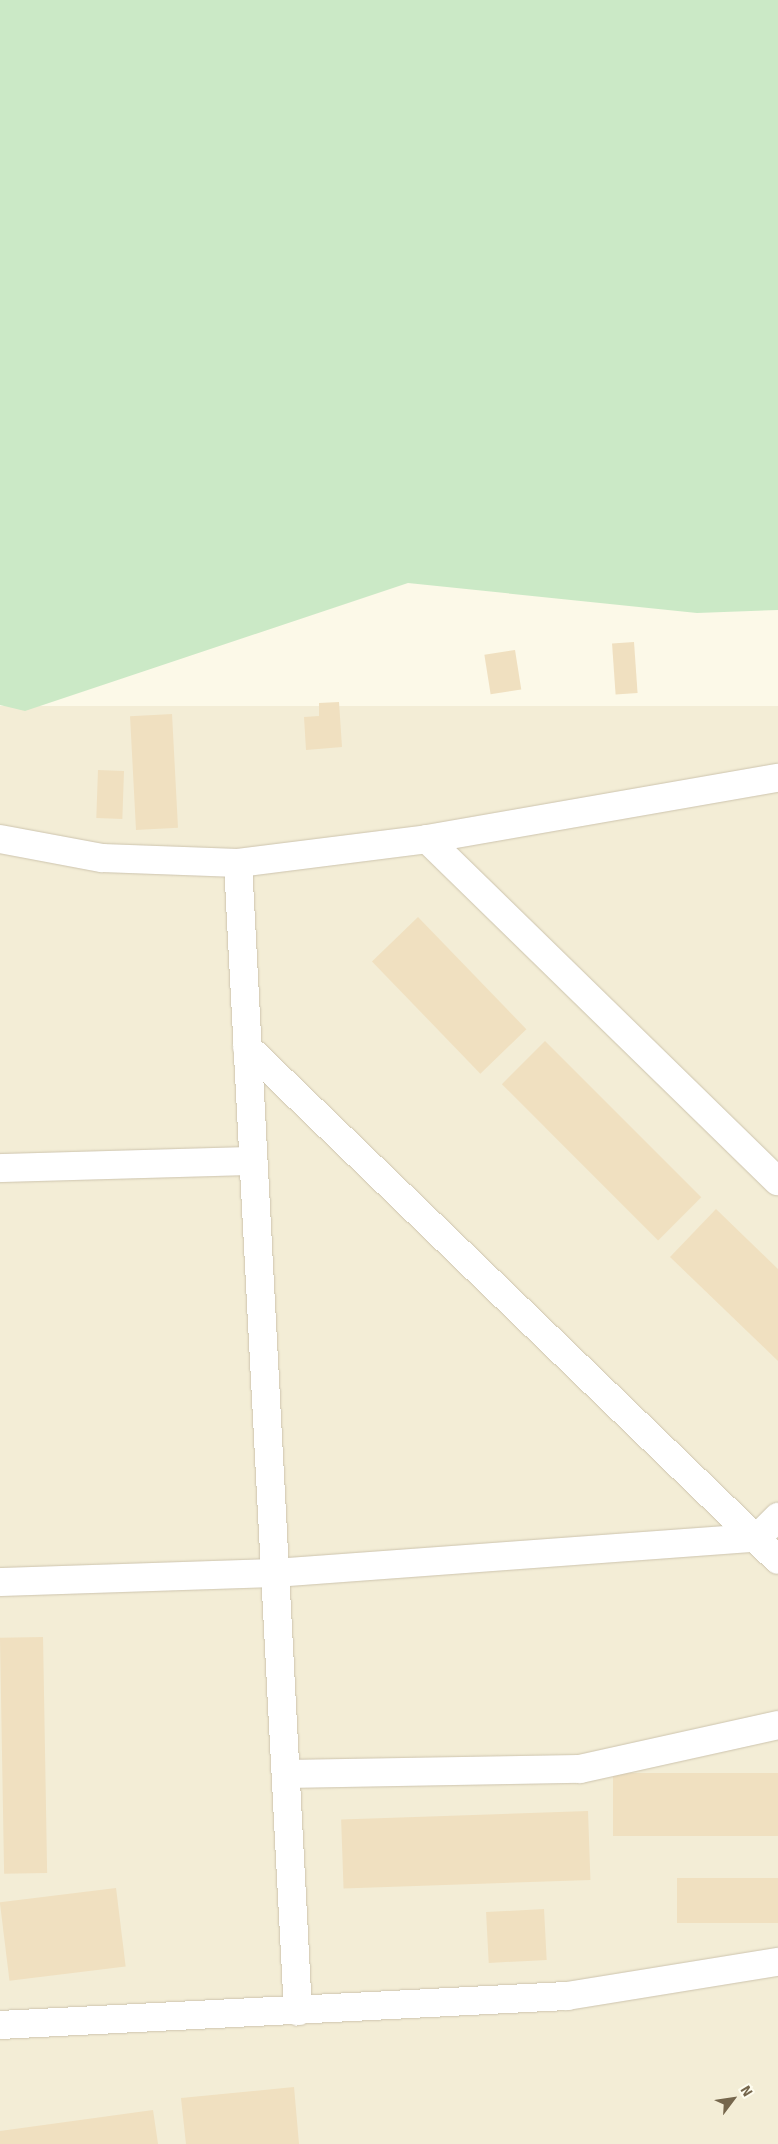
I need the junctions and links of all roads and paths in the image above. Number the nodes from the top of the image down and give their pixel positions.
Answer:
1 (778, 778) edge
2 (0, 839) edge
3 (427, 839) junction
4 (238, 863) junction
5 (248, 1047) junction
6 (253, 1161) junction
7 (0, 1168) edge
8 (778, 1181) edge
9 (778, 1517) edge
10 (757, 1538) junction
11 (778, 1560) edge
12 (275, 1573) junction
13 (0, 1582) edge
14 (778, 1725) edge
15 (286, 1774) junction
16 (778, 1962) edge
17 (298, 2010) junction
18 (0, 2025) edge

1 - 3 street
2 - 4 street
3 - 4 street
3 - 8 street
4 - 5 street
5 - 6 street
5 - 10 street
6 - 7 street
6 - 12 street
9 - 10 street
10 - 11 street
10 - 12 street
12 - 13 street
12 - 15 street
14 - 15 street
15 - 17 street
16 - 17 street
17 - 18 street

